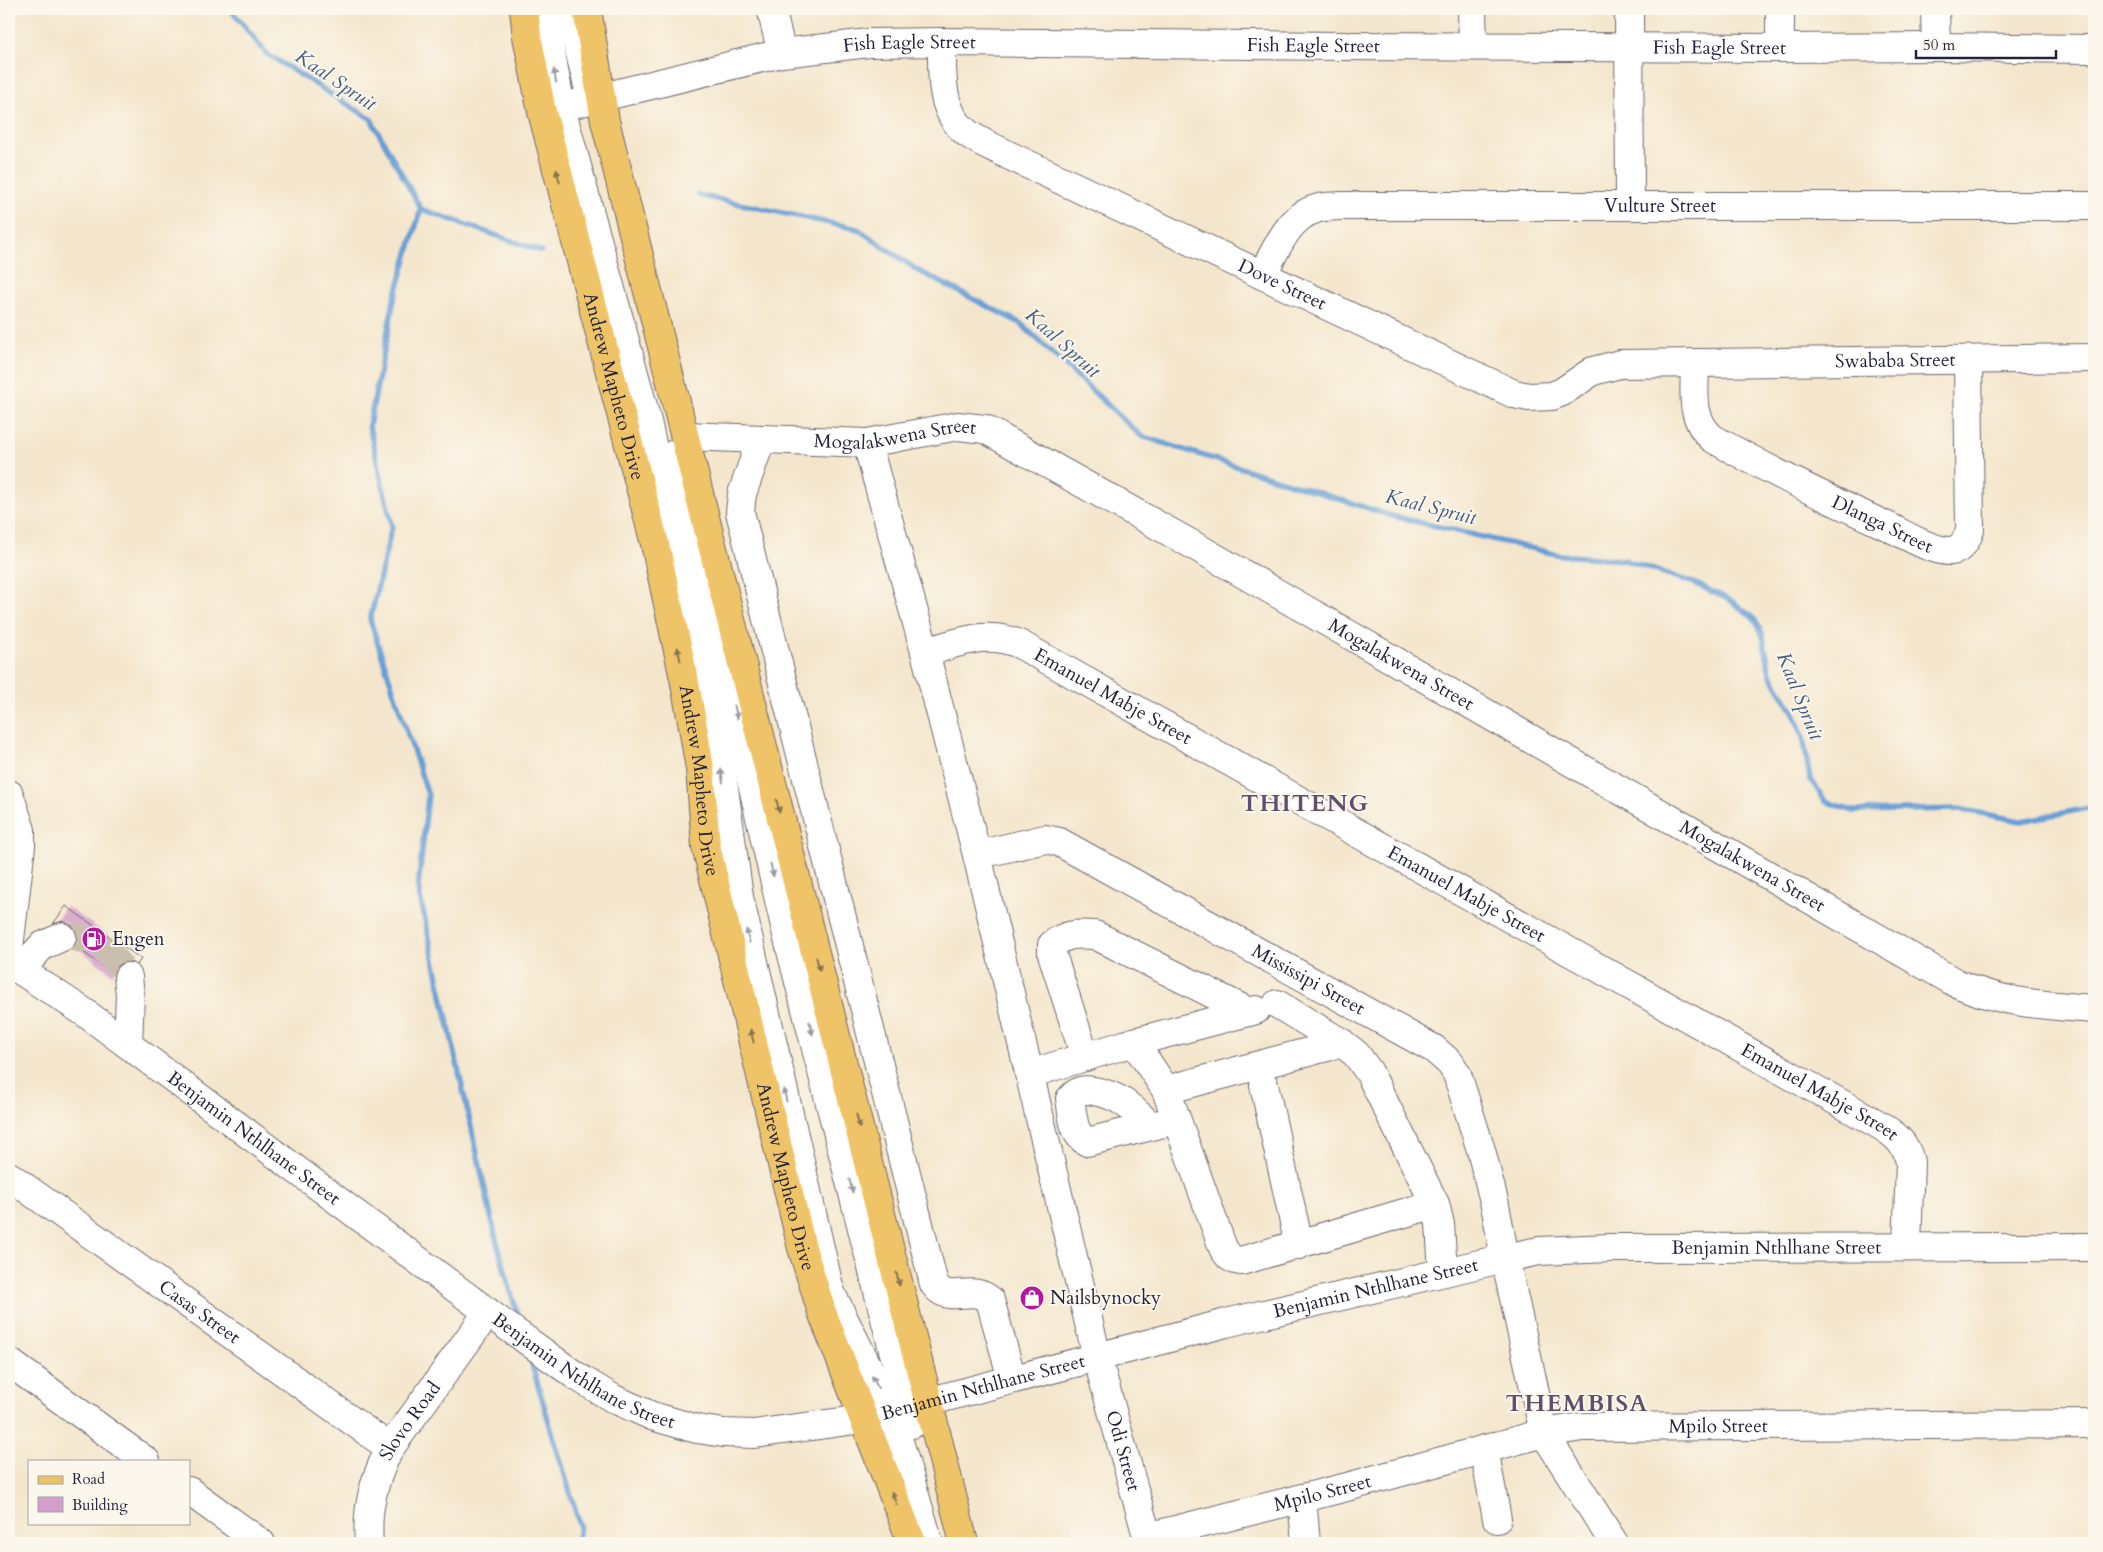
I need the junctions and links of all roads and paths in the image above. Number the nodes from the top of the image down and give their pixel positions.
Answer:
1 (524, 9) edge
2 (543, 9) edge
3 (569, 9) edge
4 (587, 9) edge
5 (771, 9) edge
6 (1472, 9) edge
7 (1629, 9) edge
8 (1780, 9) edge
9 (1935, 9) edge
10 (942, 42) junction
11 (1473, 46) junction
12 (1629, 46) junction
13 (1936, 47) junction
14 (1780, 48) junction
15 (2094, 49) edge
16 (782, 53) junction
17 (596, 98) junction
18 (551, 110) junction
19 (1630, 205) junction
20 (2094, 206) edge
21 (634, 251) junction
22 (591, 260) junction
23 (1262, 275) junction
24 (2094, 358) edge
25 (1968, 360) junction
26 (1695, 363) junction
27 (685, 436) junction
28 (761, 440) junction
29 (867, 443) junction
30 (925, 652) junction
31 (9, 794) edge
32 (977, 855) junction
33 (62, 937) tunnel mouth
34 (12, 960) edge
35 (128, 977) tunnel mouth
36 (1327, 990) junction
37 (1277, 1004) junction
38 (2094, 1009) edge
39 (1250, 1012) junction
40 (1134, 1042) junction
41 (128, 1044) junction
42 (1342, 1044) junction
43 (1085, 1057) junction
44 (1029, 1074) junction
45 (1264, 1086) dead end
46 (1166, 1090) junction
47 (9, 1176) edge
48 (1435, 1204) junction
49 (1299, 1245) junction
50 (1907, 1247) junction
51 (2094, 1247) edge
52 (1505, 1258) junction
53 (1443, 1272) junction
54 (493, 1316) junction
55 (1097, 1357) junction
56 (9, 1362) edge
57 (1012, 1379) junction
58 (909, 1406) junction
59 (863, 1419) junction
60 (2094, 1424) edge
61 (1544, 1433) junction
62 (390, 1448) junction
63 (1484, 1449) junction
64 (145, 1460) edge
65 (190, 1493) edge
66 (1302, 1498) junction
67 (1497, 1519) dead end
68 (1148, 1540) edge
69 (261, 1543) edge
70 (369, 1543) edge
71 (912, 1543) edge
72 (929, 1543) edge
73 (943, 1543) edge
74 (964, 1543) edge
75 (1306, 1543) edge
76 (1614, 1543) edge

1 - 18 main road, Andrew Mapheto Drive
18 -> 2 street
3 - 17 street
4 - 17 main road
5 - 16 street
6 - 11 street
7 - 12 street
8 - 14 street
9 - 13 street
10 - 11 street, Fish Eagle Street
10 - 16 street, Fish Eagle Street
10 - 23 street, Dove Street
11 - 12 street, Fish Eagle Street
12 - 14 street, Fish Eagle Street
12 - 19 street
13 - 14 street, Fish Eagle Street
13 - 15 street, Fish Eagle Street
16 - 17 street, Fish Eagle Street
17 - 18 street, Fish Eagle Street
17 - 21 main road
22 -> 18 main road, Andrew Mapheto Drive
19 - 20 street, Vulture Street
19 - 23 street, Vulture Street
21 - 27 main road
21 -> 58 street
58 -> 22 street
59 -> 22 main road, Andrew Mapheto Drive
23 - 26 street, Dove Street
24 - 25 street, Swababa Street
25 - 26 street, Swababa Street
25 - 26 street, Dlanga Street
27 - 28 street, Mogalakwena Street
27 -> 58 main road
28 - 29 street, Mogalakwena Street
28 - 57 street
29 - 30 street, Odi Street
29 - 38 street, Mogalakwena Street
30 - 32 street, Odi Street
30 - 50 street, Emanuel Mabje Street
31 - 34 street
32 - 36 street, Mississipi Street
32 - 44 street, Odi Street
33 - 34 street
34 - 41 street, Benjamin Nthlhane Street
35 - 41 street
36 - 37 street
36 - 52 street, Mississipi Street
37 - 39 street
37 - 42 street
39 - 40 street
39 - 43 street
40 - 43 street
40 - 46 street
41 - 54 street, Benjamin Nthlhane Street
42 - 46 street
42 - 48 street
43 - 44 street
44 - 55 street, Odi Street
45 - 49 street
46 - 49 street
47 - 62 street, Casas Street
48 - 49 street
48 - 53 street
50 - 51 street, Benjamin Nthlhane Street
50 - 52 street, Benjamin Nthlhane Street
52 - 53 street, Benjamin Nthlhane Street
52 - 61 street, Mississipi Street
53 - 55 street, Benjamin Nthlhane Street
54 - 59 street, Benjamin Nthlhane Street
54 - 62 street, Slovo Road
55 - 57 street, Benjamin Nthlhane Street
55 - 68 street, Odi Street
56 - 64 street
57 - 58 street, Benjamin Nthlhane Street
58 - 59 street, Benjamin Nthlhane Street
58 - 72 street
58 - 73 street
58 - 74 main road
71 -> 59 main road, Andrew Mapheto Drive
60 - 61 street, Mpilo Street
61 - 63 street, Mpilo Street
61 - 76 street, Mississipi Street
62 - 70 street, Slovo Road
63 - 66 street, Mpilo Street
63 - 67 street
65 - 69 street
66 - 68 street, Mpilo Street
66 - 75 street

